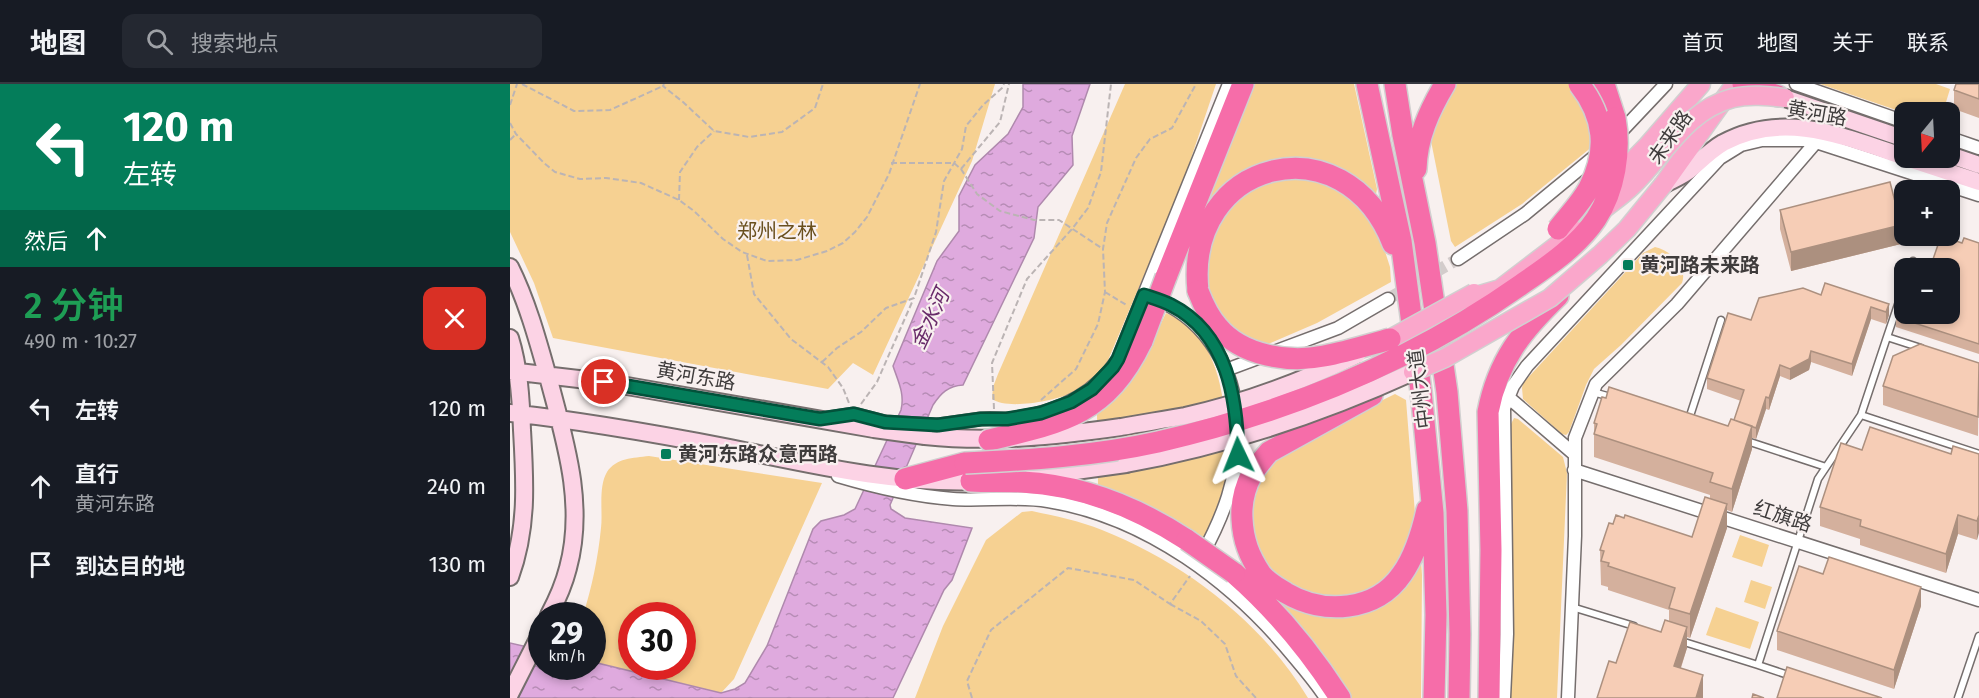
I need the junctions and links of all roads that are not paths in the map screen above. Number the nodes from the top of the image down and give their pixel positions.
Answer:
1 (1229, 84) edge
2 (1243, 84) edge
3 (1367, 84) edge
4 (1395, 84) edge
5 (1445, 84) edge
6 (1580, 84) edge
7 (1604, 84) edge
8 (1666, 84) edge
9 (1701, 84) edge
10 (1735, 84) edge
11 (1743, 84) edge
12 (1790, 91) edge
13 (1894, 119) edge
14 (1894, 135) edge
15 (1960, 141) edge
16 (1816, 142) junction
17 (1979, 148) edge
18 (1894, 154) edge
19 (1960, 158) edge
20 (1979, 165) edge
21 (1938, 168) edge
22 (1979, 182) edge
23 (1663, 185) junction
24 (1415, 194) junction
25 (1979, 195) edge
26 (1558, 229) junction
27 (1600, 255) junction
28 (1458, 259) tunnel mouth
29 (510, 267) edge
30 (1406, 275) junction
31 (1144, 295) junction
32 (1388, 299) tunnel mouth
33 (1466, 300) junction
34 (1894, 317) edge
35 (1721, 320) dead end
36 (1887, 337) junction
37 (510, 338) edge
38 (1390, 339) junction
39 (1928, 351) edge
40 (1226, 370) junction
41 (514, 372) edge
42 (1413, 372) junction
43 (548, 376) junction
44 (1593, 392) junction
45 (1508, 397) junction
46 (1625, 402) edge
47 (516, 414) edge
48 (1861, 415) junction
49 (560, 419) junction
50 (820, 419) junction
51 (1677, 419) edge
52 (1688, 422) junction
53 (880, 425) junction
54 (1699, 426) edge
55 (932, 430) junction
56 (1741, 439) edge
57 (989, 440) junction
58 (1574, 453) junction
59 (1979, 454) edge
60 (1826, 467) junction
61 (1575, 470) junction
62 (968, 472) junction
63 (905, 487) junction
64 (1431, 492) junction
65 (1799, 542) junction
66 (1197, 566) junction
67 (510, 577) edge
68 (1979, 600) edge
69 (554, 602) edge
70 (1572, 607) junction
71 (1638, 628) edge
72 (1979, 636) edge
73 (1670, 638) edge
74 (528, 659) edge
75 (1758, 665) junction
76 (1802, 680) edge
77 (510, 694) edge
78 (1326, 698) edge
79 (1340, 698) edge
80 (1434, 698) edge
81 (1459, 698) edge
82 (1489, 698) edge
83 (1504, 698) edge
84 (1568, 698) edge
85 (1958, 698) edge

1 - 31 street
2 - 57 highway, bridge
3 - 30 highway, 中州大道
4 - 24 highway, 中州大道
5 - 24 highway
6 - 26 highway, bridge
7 - 62 highway, bridge
8 - 28 street
9 - 26 main road, 未来路, bridge
10 - 23 main road, 未来路
11 - 12 highway, bridge
12 - 13 street
12 - 14 main road, 黄河路
12 - 33 main road, bridge
15 - 17 street
16 - 25 street
16 - 44 street
16 - 45 street
18 - 23 main road, 黄河路
19 - 20 main road
21 - 22 main road, 黄河路
23 - 27 main road, 未来路, bridge
24 - 81 highway, 中州大道
26 - 33 main road, 未来路, bridge
27 - 42 main road, 未来路, bridge
27 - 82 highway, bridge
29 - 43 main road
30 - 38 highway, bridge
30 - 64 highway, 中州大道
31 - 40 street
31 - 55 street
32 - 40 street
33 - 38 main road, bridge
34 - 36 lane
35 - 52 lane
36 - 39 lane
36 - 48 lane
37 - 41 main road
38 - 57 main road, 黄河东路, bridge
40 - 66 street
41 - 43 main road, 黄河东路
41 - 47 main road
42 - 62 main road, bridge
42 - 64 highway, bridge
43 - 49 main road
43 - 50 main road, 黄河东路
44 - 46 lane
44 - 58 street
45 - 58 street
45 - 83 street
47 - 49 main road
47 - 67 main road
48 - 59 lane
48 - 60 lane
49 - 63 main road
49 - 69 main road
50 - 53 main road, 黄河东路
50 - 53 street
51 - 52 lane
52 - 54 lane
53 - 55 main road, 黄河东路, bridge
55 - 57 main road, 黄河东路
56 - 60 lane
58 - 61 street
60 - 65 lane
61 - 65 street, 红旗路
61 - 70 street
62 - 63 highway
62 - 79 highway, bridge
63 - 66 street
64 - 80 highway, 中州大道
65 - 68 street, 红旗路
65 - 75 lane
66 - 78 street
70 - 71 lane
70 - 84 street
72 - 85 lane
73 - 75 lane
74 - 77 main road
75 - 76 lane

